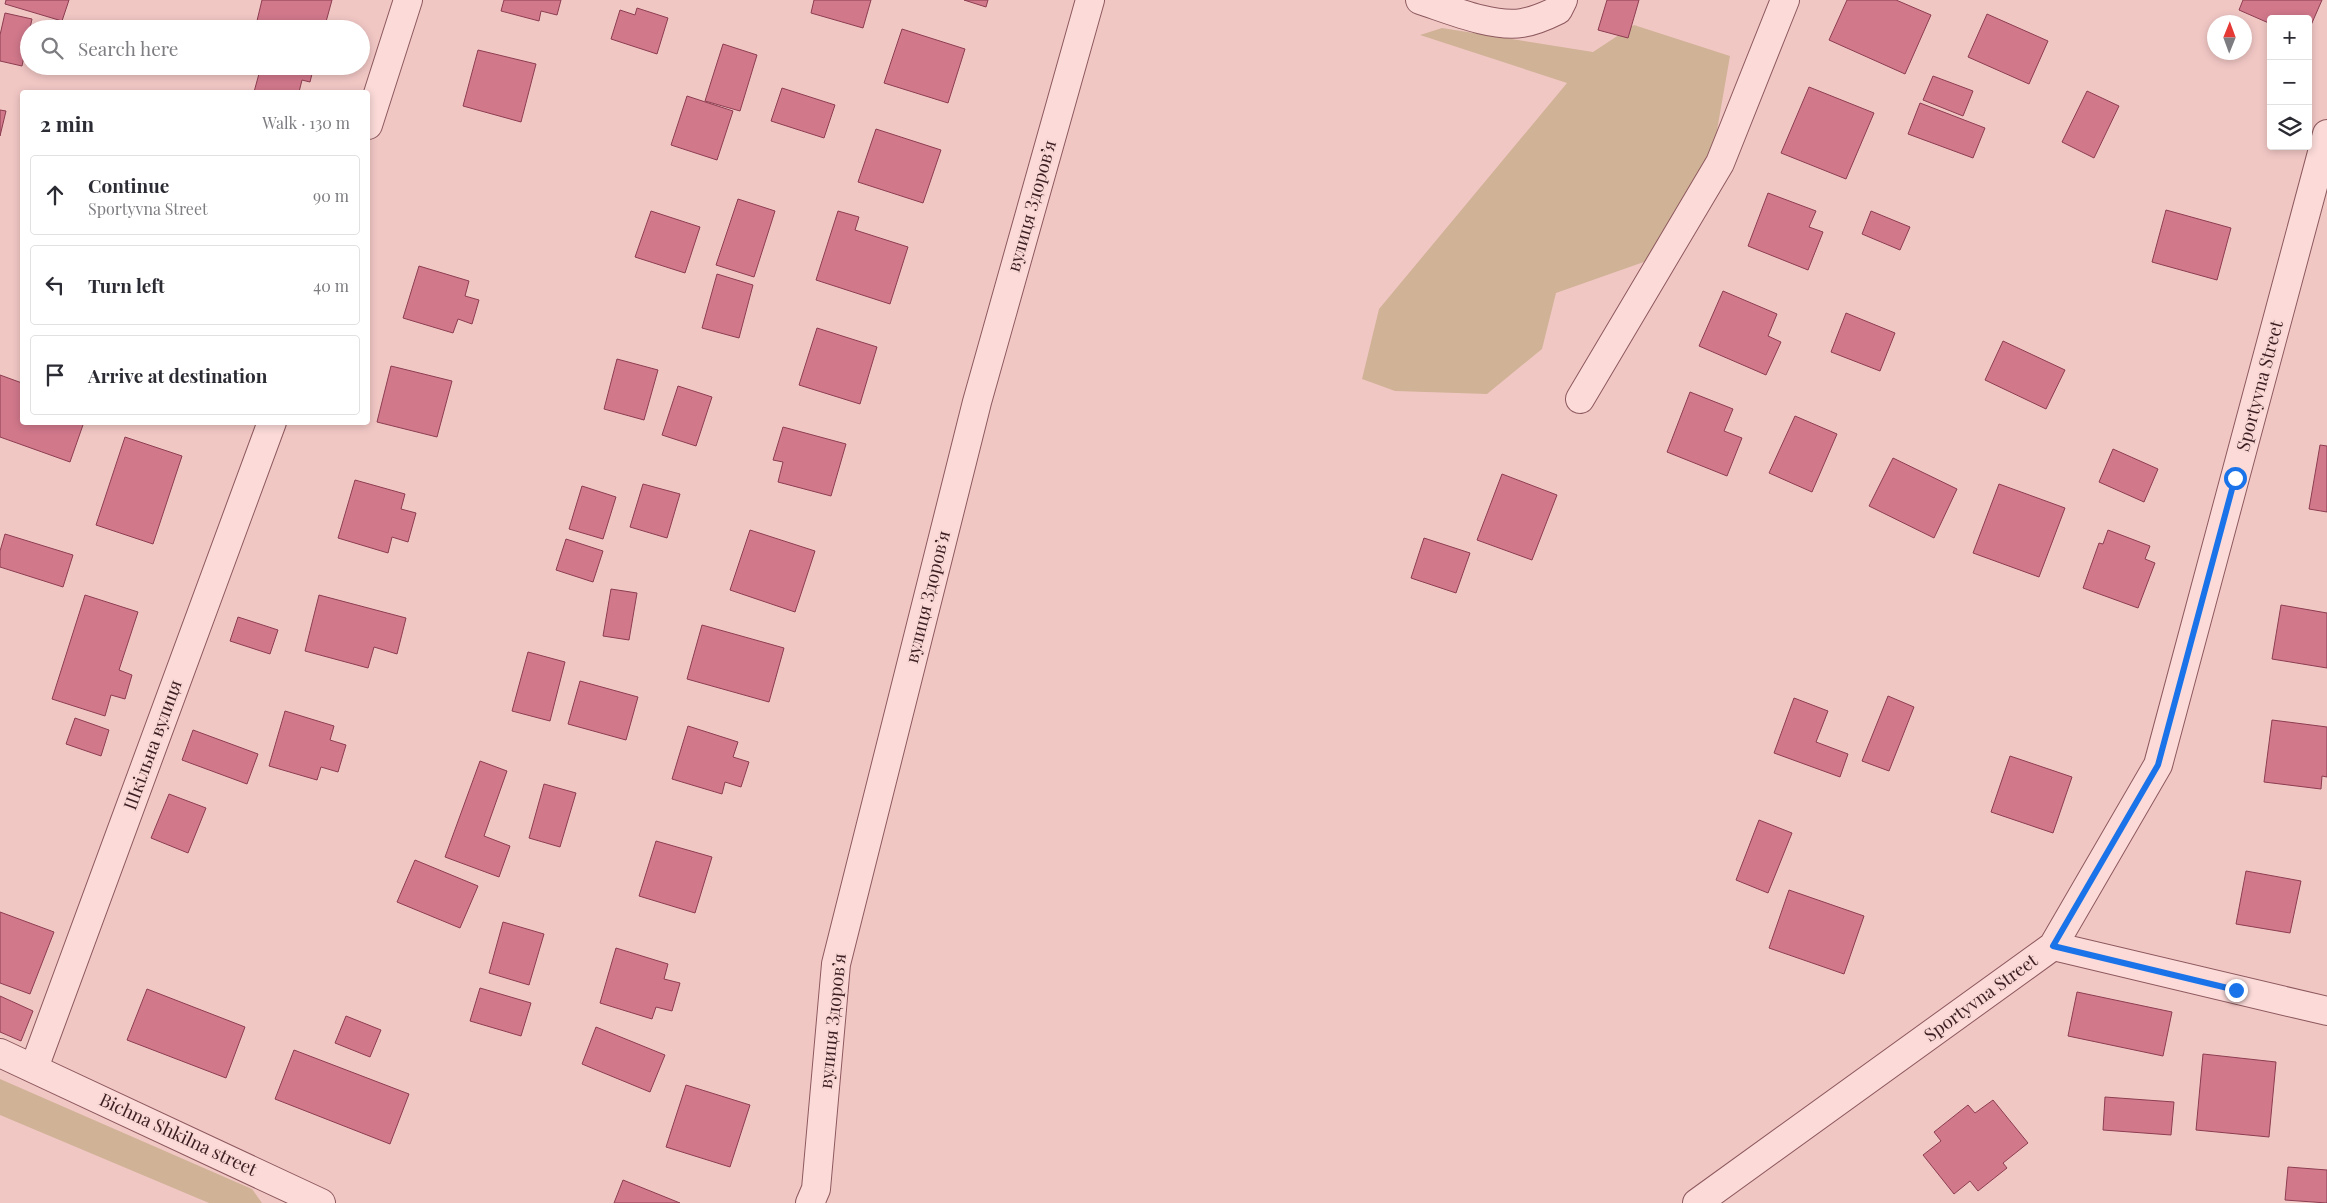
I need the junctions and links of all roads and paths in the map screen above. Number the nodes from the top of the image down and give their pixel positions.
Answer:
1 (408, 0) edge
2 (1090, 0) edge
3 (1420, 0) edge
4 (1563, 0) edge
5 (1785, 0) edge
6 (370, 119) edge
7 (2327, 134) edge
8 (1580, 400) dead end
9 (271, 425) edge
10 (2053, 946) junction
11 (2327, 1011) edge
12 (0, 1053) edge
13 (34, 1068) junction
14 (321, 1203) edge
15 (810, 1203) edge
16 (1697, 1203) edge

1 - 6 street
2 - 15 street, вулиця Здоровʼя
3 - 4 street
5 - 8 street
7 - 10 street, Sportyvna Street
9 - 13 street, Шкільна вулиця
10 - 11 street
10 - 16 street, Sportyvna Street
12 - 13 street, Bichna Shkilna street
13 - 14 street, Bichna Shkilna street

